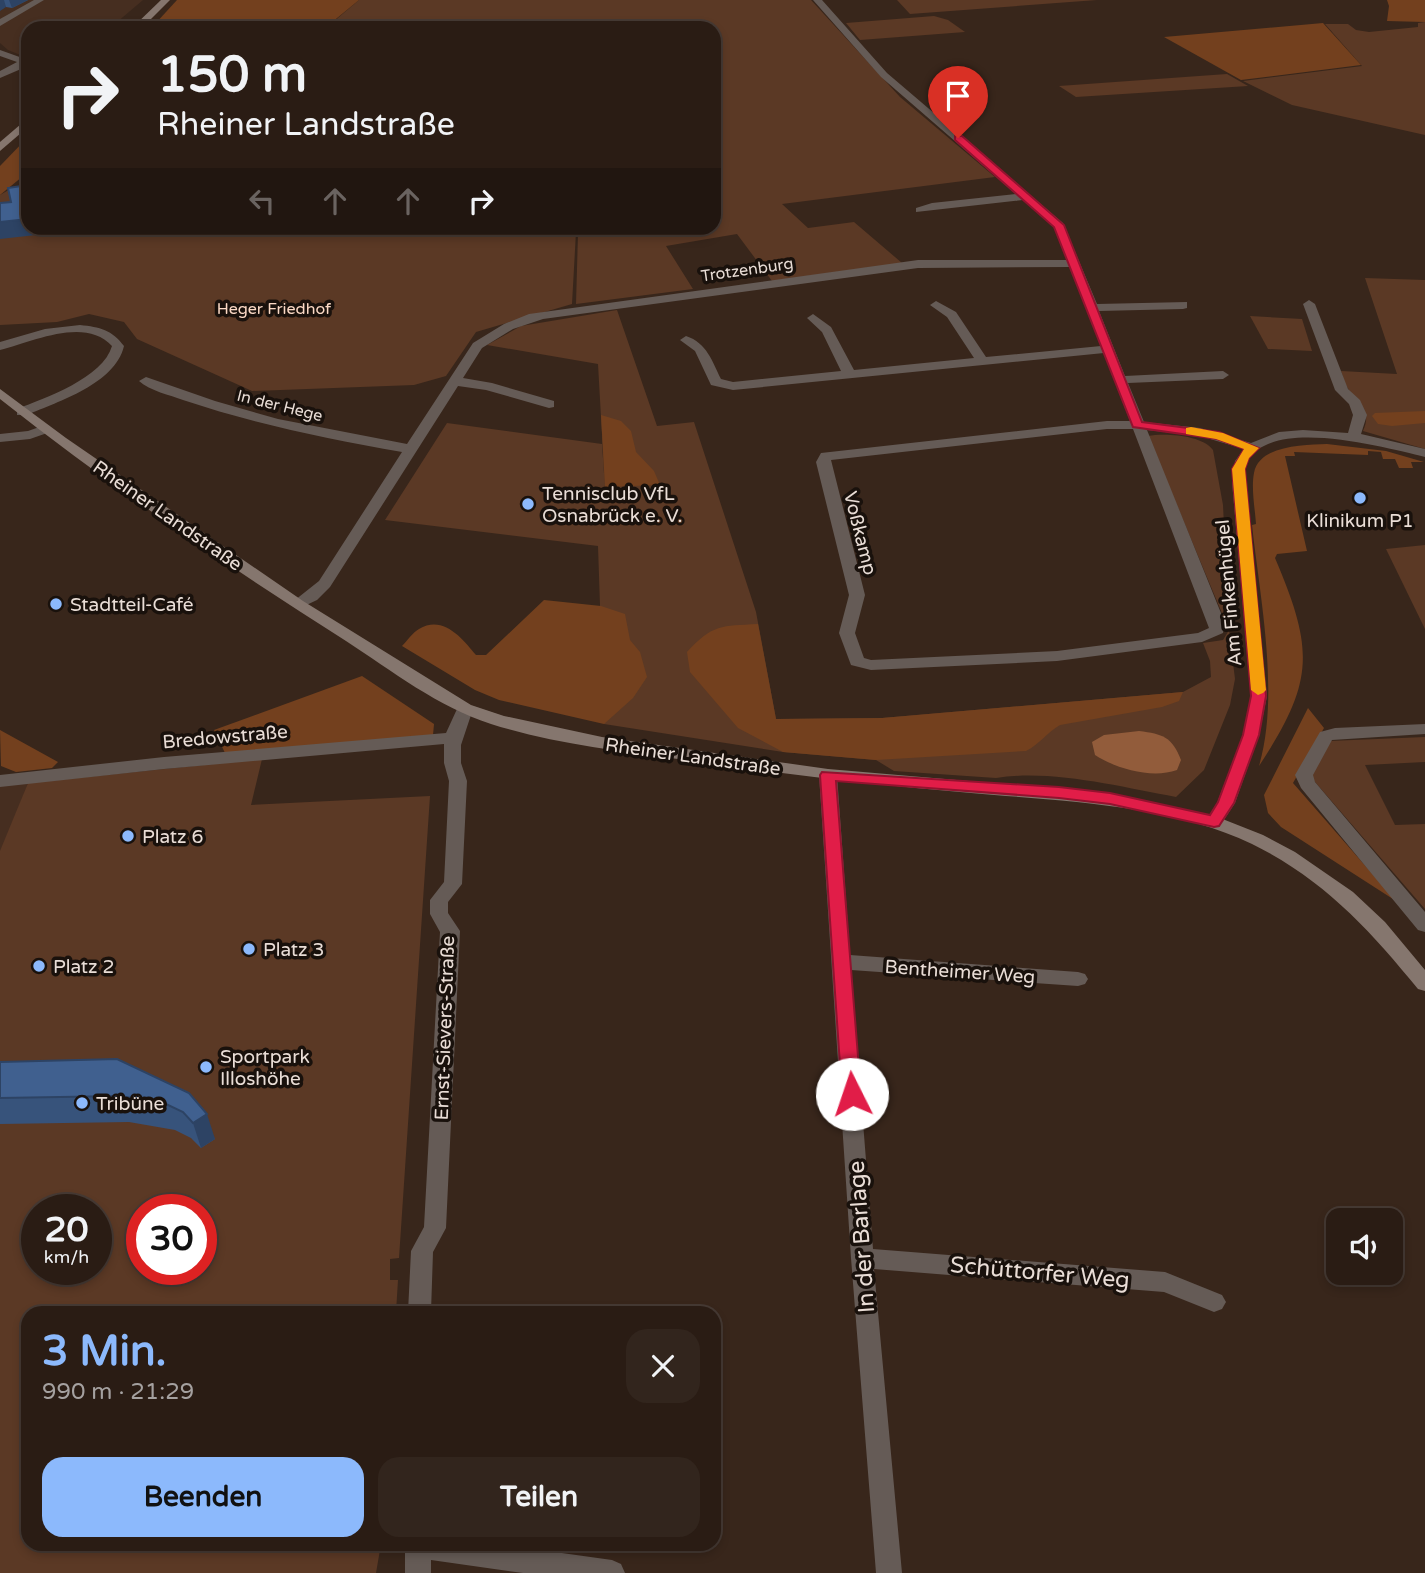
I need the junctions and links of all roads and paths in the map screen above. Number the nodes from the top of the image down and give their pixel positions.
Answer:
1 (40, 0) edge
2 (166, 0) edge
3 (817, 0) edge
4 (144, 21) edge
5 (0, 23) edge
6 (0, 53) edge
7 (21, 61) edge
8 (21, 65) edge
9 (0, 75) edge
10 (21, 128) edge
11 (0, 148) edge
12 (1025, 196) junction
13 (920, 210) dead end
14 (1073, 263) junction
15 (1309, 304) dead end
16 (936, 305) dead end
17 (1183, 305) dead end
18 (1091, 308) junction
19 (813, 318) dead end
20 (686, 340) dead end
21 (0, 346) edge
22 (1107, 349) junction
23 (982, 360) junction
24 (849, 374) junction
25 (1223, 375) dead end
26 (1120, 380) junction
27 (146, 381) dead end
28 (454, 381) junction
29 (0, 393) edge
30 (549, 404) dead end
31 (22, 412) junction
32 (1138, 425) junction
33 (45, 429) junction
34 (1353, 437) junction
35 (0, 438) edge
36 (1253, 448) junction
37 (410, 449) junction
38 (1425, 453) edge
39 (298, 604) junction
40 (465, 709) junction
41 (1425, 729) edge
42 (453, 738) junction
43 (828, 775) junction
44 (0, 780) edge
45 (1214, 822) junction
46 (1425, 925) edge
47 (842, 962) junction
48 (1078, 979) dead end
49 (1425, 984) edge
50 (862, 1258) junction
51 (1214, 1302) dead end
52 (419, 1306) edge
53 (419, 1551) edge
54 (466, 1551) edge
55 (418, 1573) edge
56 (612, 1573) edge
57 (888, 1573) edge

1 - 5 street
2 - 4 street
3 - 12 street
6 - 7 street
8 - 9 street
10 - 11 street
12 - 13 street
12 - 14 street
14 - 18 street
14 - 28 street, Trotzenburg
15 - 34 street
16 - 23 street
17 - 18 street
18 - 22 street
19 - 24 street
20 - 24 street
21 - 31 street
22 - 23 street
22 - 26 street
23 - 24 street
25 - 26 street
26 - 32 street
27 - 37 street, In der Hege
28 - 30 street
28 - 37 street, Trotzenburg
29 - 31 street, Rheiner Landstraße
31 - 33 street, Rheiner Landstraße
32 - 32 street, Voßkamp
32 - 36 street
33 - 35 street
33 - 39 street, Rheiner Landstraße
34 - 36 street
34 - 38 street
36 - 45 street, Am Finkenhügel
37 - 39 street, Trotzenburg
39 - 40 street, Rheiner Landstraße
40 - 42 street, Ernst-Sievers-Straße
40 - 43 street, Rheiner Landstraße
41 - 46 street
42 - 44 street, Bredowstraße
42 - 52 street, Ernst-Sievers-Straße
43 - 45 street, Rheiner Landstraße
43 - 47 street, In der Barlage
45 - 49 street, Rheiner Landstraße
47 - 48 street, Bentheimer Weg
47 - 50 street, In der Barlage
50 - 51 street, Schüttorfer Weg
50 - 57 street, In der Barlage
53 - 55 street
54 - 56 street

